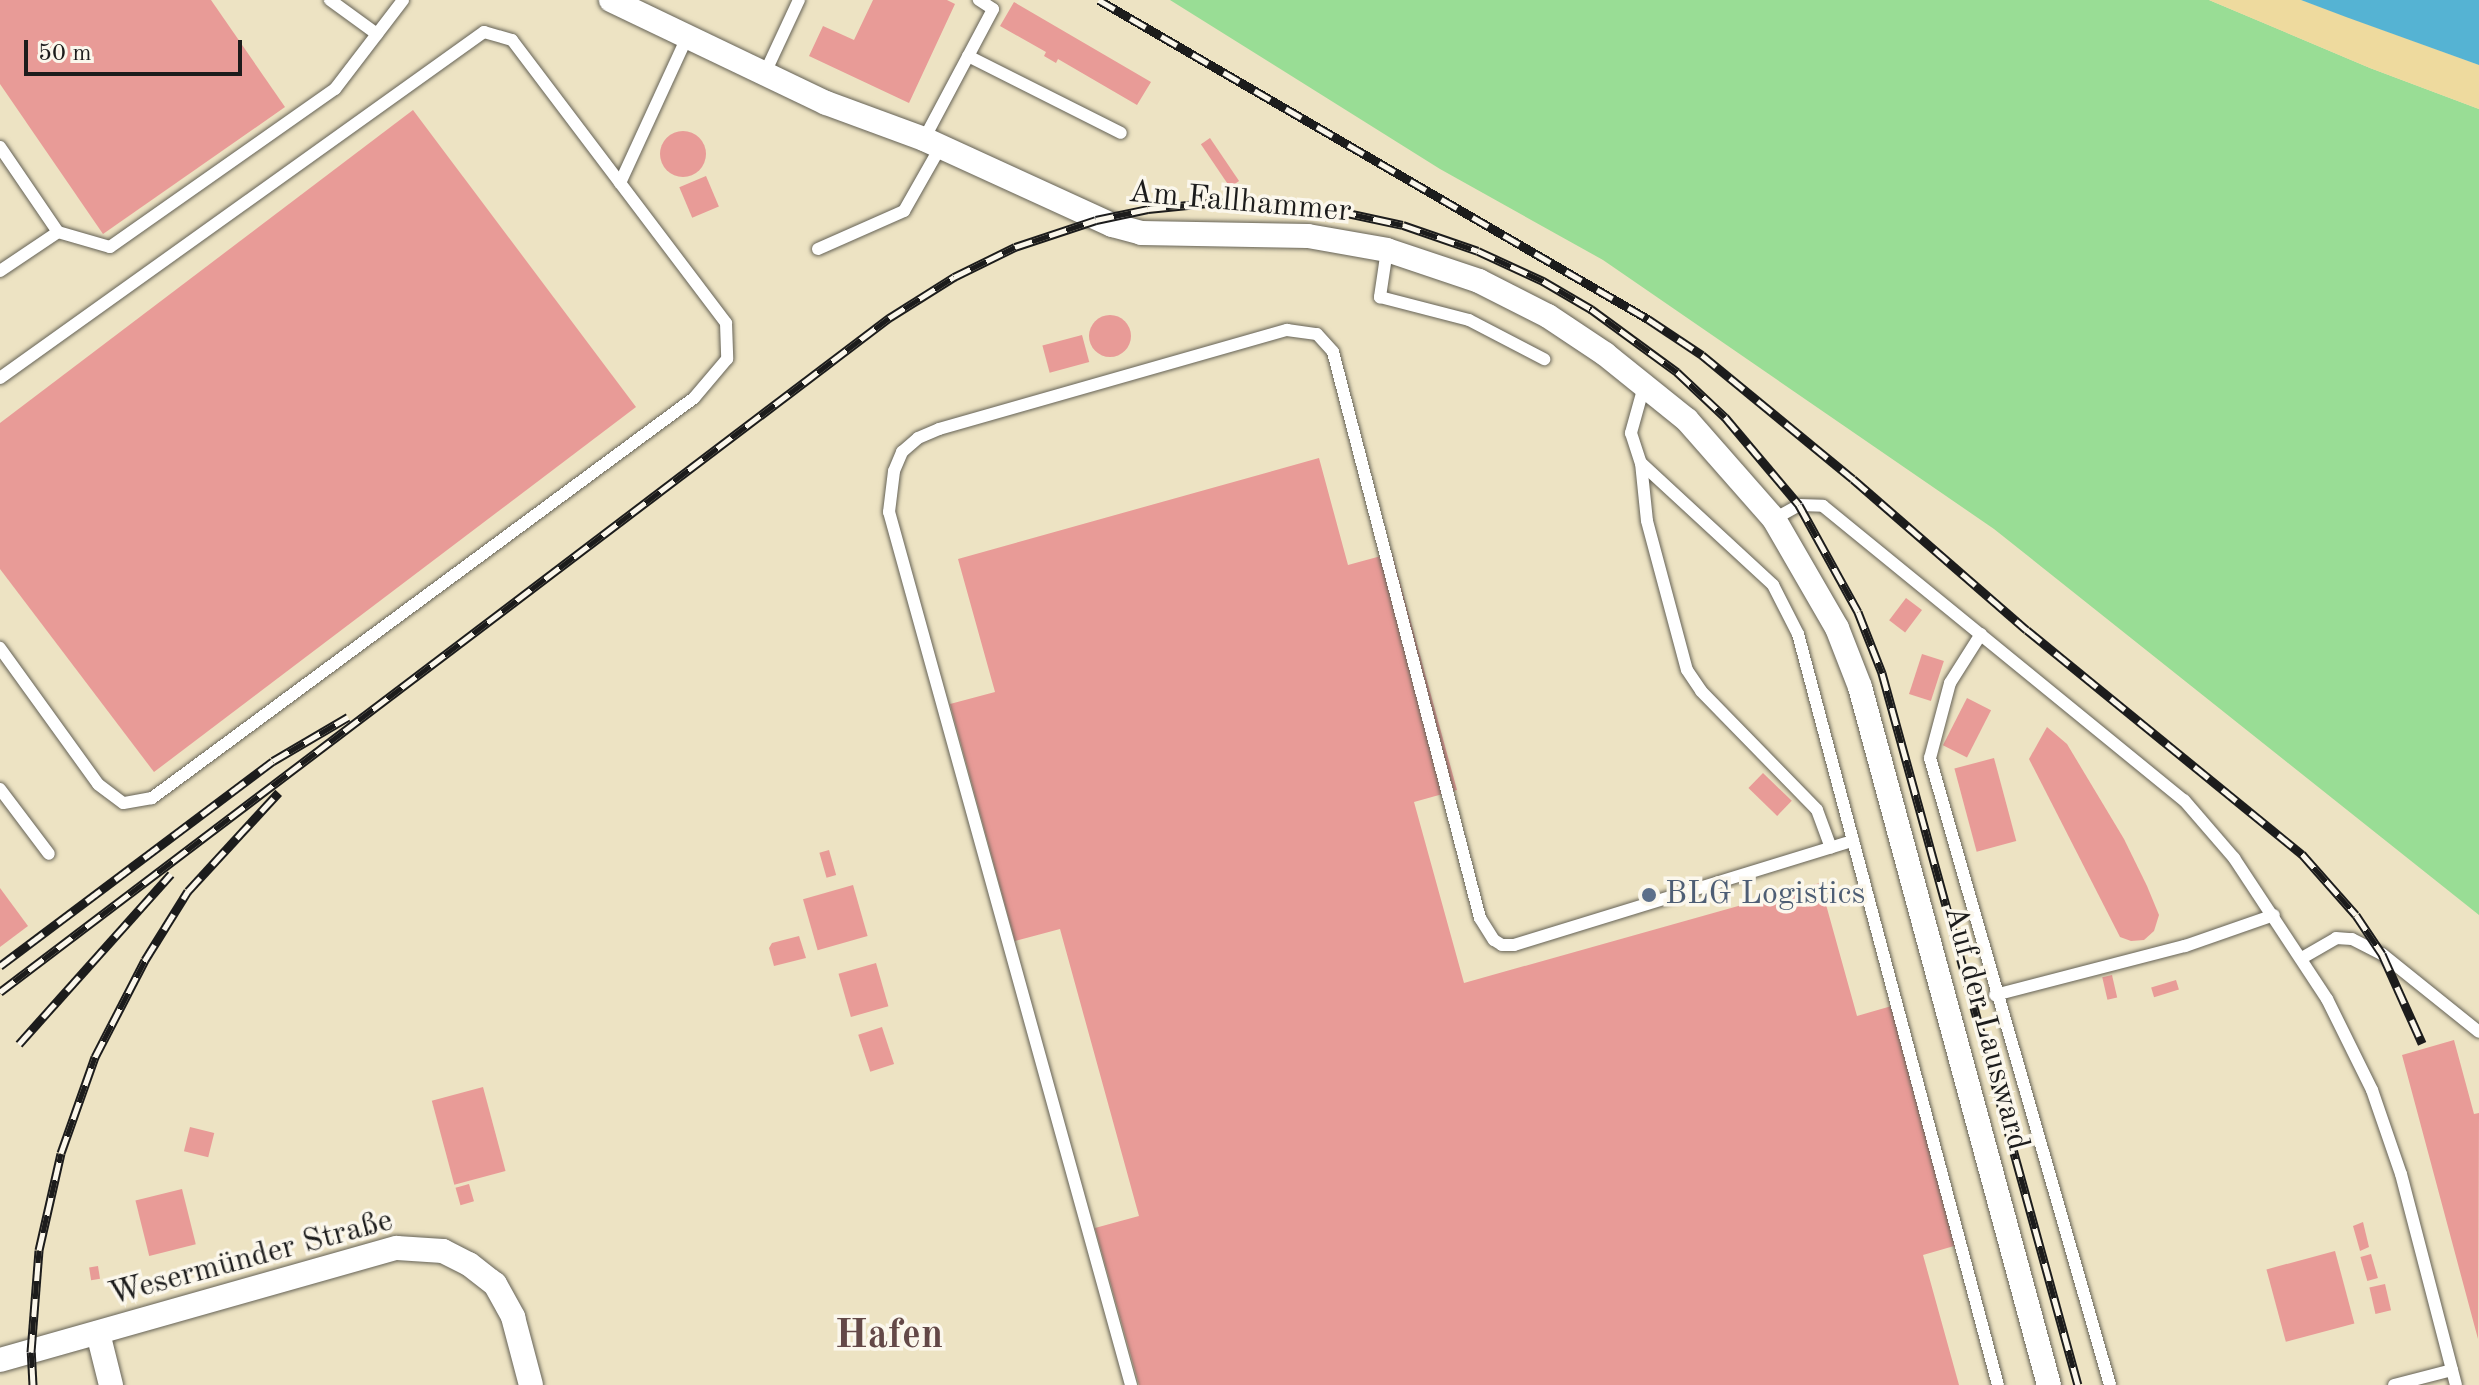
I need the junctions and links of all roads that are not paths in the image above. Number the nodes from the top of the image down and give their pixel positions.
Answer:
1 (330, 0) edge
2 (403, 0) edge
3 (611, 0) edge
4 (799, 0) edge
5 (979, 0) edge
6 (377, 34) junction
7 (687, 37) junction
8 (968, 56) junction
9 (764, 75) junction
10 (1121, 133) dead end
11 (932, 143) junction
12 (0, 147) edge
13 (620, 183) junction
14 (58, 232) junction
15 (818, 249) dead end
16 (1387, 250) junction
17 (0, 271) edge
18 (1544, 359) dead end
19 (0, 378) edge
20 (1644, 383) junction
21 (1641, 463) junction
22 (1774, 519) junction
23 (1981, 634) junction
24 (0, 648) edge
25 (1860, 687) joint
26 (0, 789) edge
27 (1853, 841) junction
28 (1831, 848) junction
29 (49, 854) dead end
30 (2274, 915) junction
31 (2302, 958) junction
32 (1995, 995) junction
33 (2479, 1032) edge
34 (98, 1333) junction
35 (0, 1360) edge
36 (2452, 1370) junction
37 (111, 1385) edge
38 (531, 1385) edge
39 (1131, 1385) edge
40 (1998, 1385) edge
41 (2049, 1385) edge
42 (2110, 1385) edge
43 (2394, 1385) edge
44 (2456, 1385) edge

1 - 6 lane
2 - 6 lane
3 - 7 street, Am Fallhammer
4 - 9 lane
5 - 8 lane
6 - 14 lane
7 - 9 street, Am Fallhammer
7 - 13 lane
8 - 10 lane
8 - 11 lane
9 - 11 street, Am Fallhammer
11 - 15 lane
11 - 16 street, Am Fallhammer
12 - 14 lane
13 - 19 lane
13 - 24 lane
14 - 17 lane
16 - 18 lane
16 - 20 street, Am Fallhammer
20 - 21 lane
20 - 22 street, Am Fallhammer
21 - 27 lane
21 - 28 lane
22 - 23 lane
22 - 25 street, Am Fallhammer
23 - 30 lane
23 - 32 lane
25 - 41 street, Auf der Lausward
26 - 29 lane
27 - 28 lane
27 - 40 lane
28 - 39 lane
30 - 31 lane
30 - 32 lane
31 - 33 lane
31 - 36 lane
32 - 42 lane
34 - 35 street, Wesermünder Straße
34 - 37 street, Wesermünder Straße
34 - 38 street, Wesermünder Straße
36 - 43 lane
36 - 44 lane

